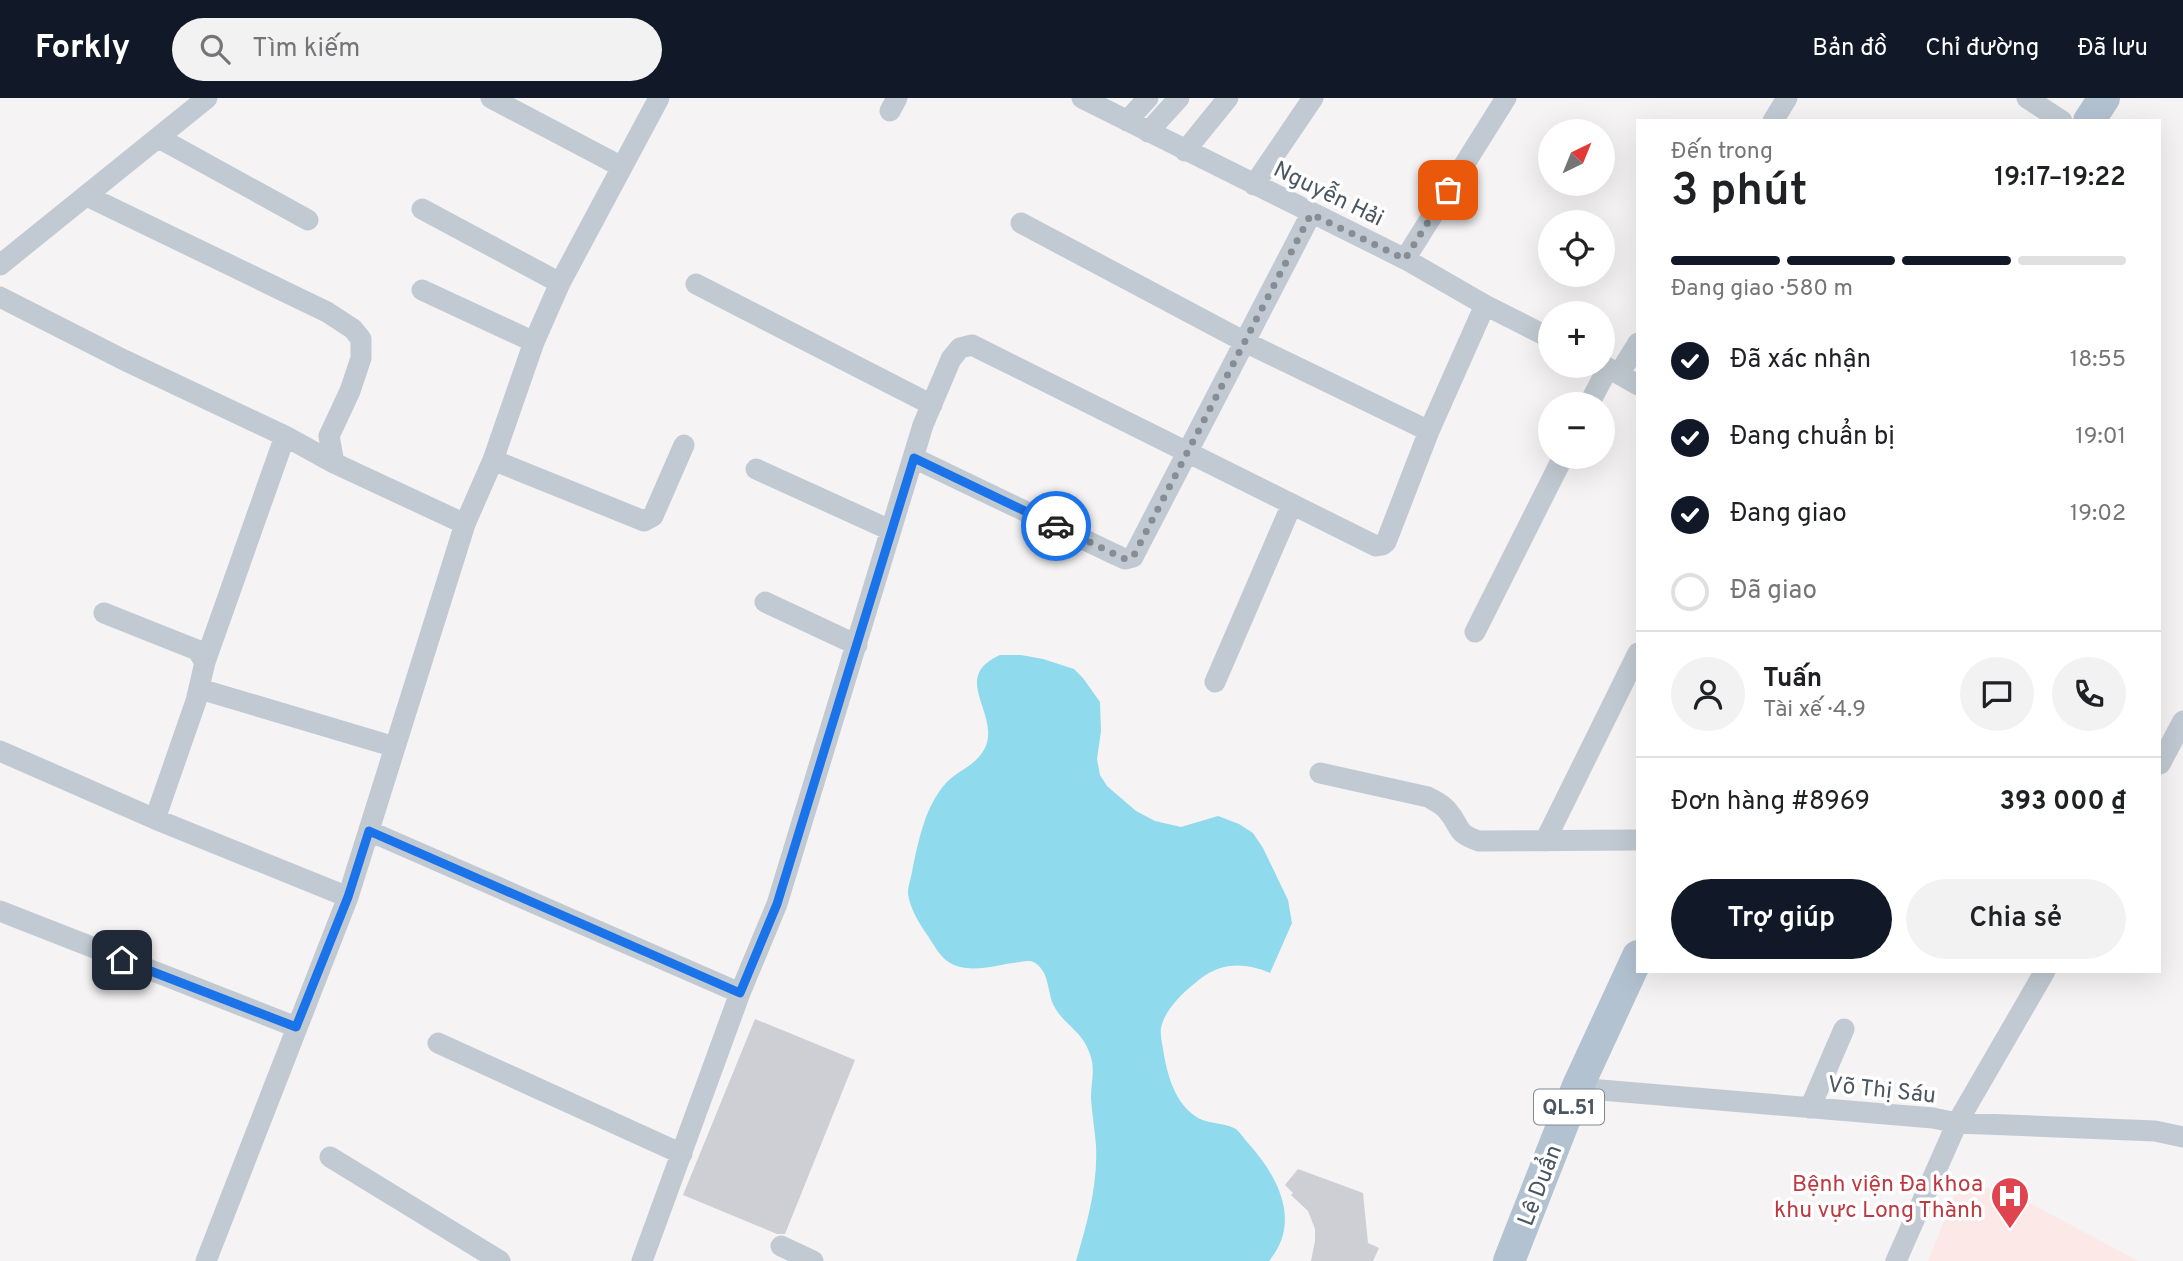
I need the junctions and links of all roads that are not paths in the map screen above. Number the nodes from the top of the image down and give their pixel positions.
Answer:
1 (207, 98) edge
2 (491, 98) edge
3 (659, 98) edge
4 (1082, 98) edge
5 (1148, 98) edge
6 (1179, 98) edge
7 (1228, 98) edge
8 (1313, 98) edge
9 (1506, 98) edge
10 (1787, 98) edge
11 (2026, 98) edge
12 (2104, 98) edge
13 (1774, 119) edge
14 (2059, 119) edge
15 (2090, 119) edge
16 (1127, 121) junction
17 (1149, 132) junction
18 (159, 138) junction
19 (1185, 151) junction
20 (622, 167) junction
21 (1254, 185) junction
22 (88, 196) junction
23 (422, 209) dead end
24 (1311, 214) junction
25 (308, 220) dead end
26 (1021, 223) dead end
27 (1405, 259) junction
28 (0, 265) edge
29 (559, 283) junction
30 (696, 284) dead end
31 (422, 290) dead end
32 (0, 298) edge
33 (1485, 305) junction
34 (1538, 332) edge
35 (534, 342) junction
36 (1245, 342) junction
37 (1636, 345) edge
38 (1615, 364) edge
39 (1615, 372) edge
40 (1636, 384) edge
41 (932, 405) junction
42 (1429, 431) junction
43 (285, 436) junction
44 (684, 445) dead end
45 (1188, 452) junction
46 (914, 458) junction
47 (492, 460) junction
48 (334, 464) junction
49 (756, 469) dead end
50 (1557, 469) edge
51 (1292, 504) junction
52 (465, 524) junction
53 (890, 530) junction
54 (765, 602) dead end
55 (104, 613) dead end
56 (1475, 632) dead end
57 (857, 645) junction
58 (1636, 657) edge
59 (205, 662) junction
60 (1215, 682) dead end
61 (200, 689) junction
62 (2183, 721) edge
63 (395, 747) junction
64 (0, 751) edge
65 (2161, 762) edge
66 (1320, 773) dead end
67 (155, 819) junction
68 (369, 831) junction
69 (1545, 841) junction
70 (1636, 841) edge
71 (348, 897) junction
72 (0, 912) edge
73 (1636, 960) edge
74 (2044, 973) edge
75 (740, 993) junction
76 (296, 1027) junction
77 (1844, 1029) dead end
78 (438, 1043) dead end
79 (1577, 1088) junction
80 (1810, 1108) junction
81 (1957, 1123) junction
82 (2183, 1137) edge
83 (682, 1154) junction
84 (330, 1157) dead end
85 (781, 1246) dead end
86 (205, 1261) edge
87 (500, 1261) edge
88 (642, 1261) edge
89 (813, 1261) edge
90 (1509, 1261) edge
91 (1896, 1261) edge

1 - 18 street
2 - 20 street
3 - 20 street
4 - 16 street, Nguyễn Hải
5 - 16 street
6 - 17 street
7 - 19 street
8 - 21 street
9 - 27 street
10 - 13 street
11 - 14 street
12 - 15 main road
16 - 17 street, Nguyễn Hải
17 - 19 street, Nguyễn Hải
18 - 22 street
18 - 25 street
19 - 21 street, Nguyễn Hải
20 - 29 street
21 - 24 street, Nguyễn Hải
22 - 28 street
22 - 48 street
23 - 29 street
24 - 27 street, Nguyễn Hải
24 - 36 street
26 - 36 street
27 - 33 street, Nguyễn Hải
29 - 35 street
30 - 41 street
31 - 35 street
32 - 43 street
33 - 34 street, Nguyễn Hải
33 - 42 street
35 - 47 street
36 - 42 street
36 - 45 street
37 - 38 street
39 - 40 street
41 - 45 street
41 - 46 street
42 - 51 street
43 - 48 street
43 - 59 street
44 - 47 street
45 - 46 street
45 - 51 street
46 - 53 street
47 - 52 street
48 - 52 street
49 - 53 street
50 - 56 street
51 - 60 street
52 - 63 street
53 - 57 street
54 - 57 street
55 - 59 street
57 - 75 street
58 - 69 street
59 - 61 street
61 - 63 street
61 - 67 street
62 - 65 street
63 - 68 street
64 - 67 street
66 - 69 street
67 - 71 street
68 - 71 street
68 - 75 street
69 - 70 street
71 - 76 street
72 - 76 street
73 - 79 main road, Lê Duẩn / QL.51
74 - 81 street
75 - 83 street
76 - 86 street
77 - 80 street
78 - 83 street
79 - 80 street, Võ Thị Sáu
79 - 90 main road, Lê Duẩn / QL.51
80 - 81 street, Võ Thị Sáu
81 - 82 street, Võ Thị Sáu
81 - 91 street
83 - 88 street
84 - 87 street
85 - 89 street

